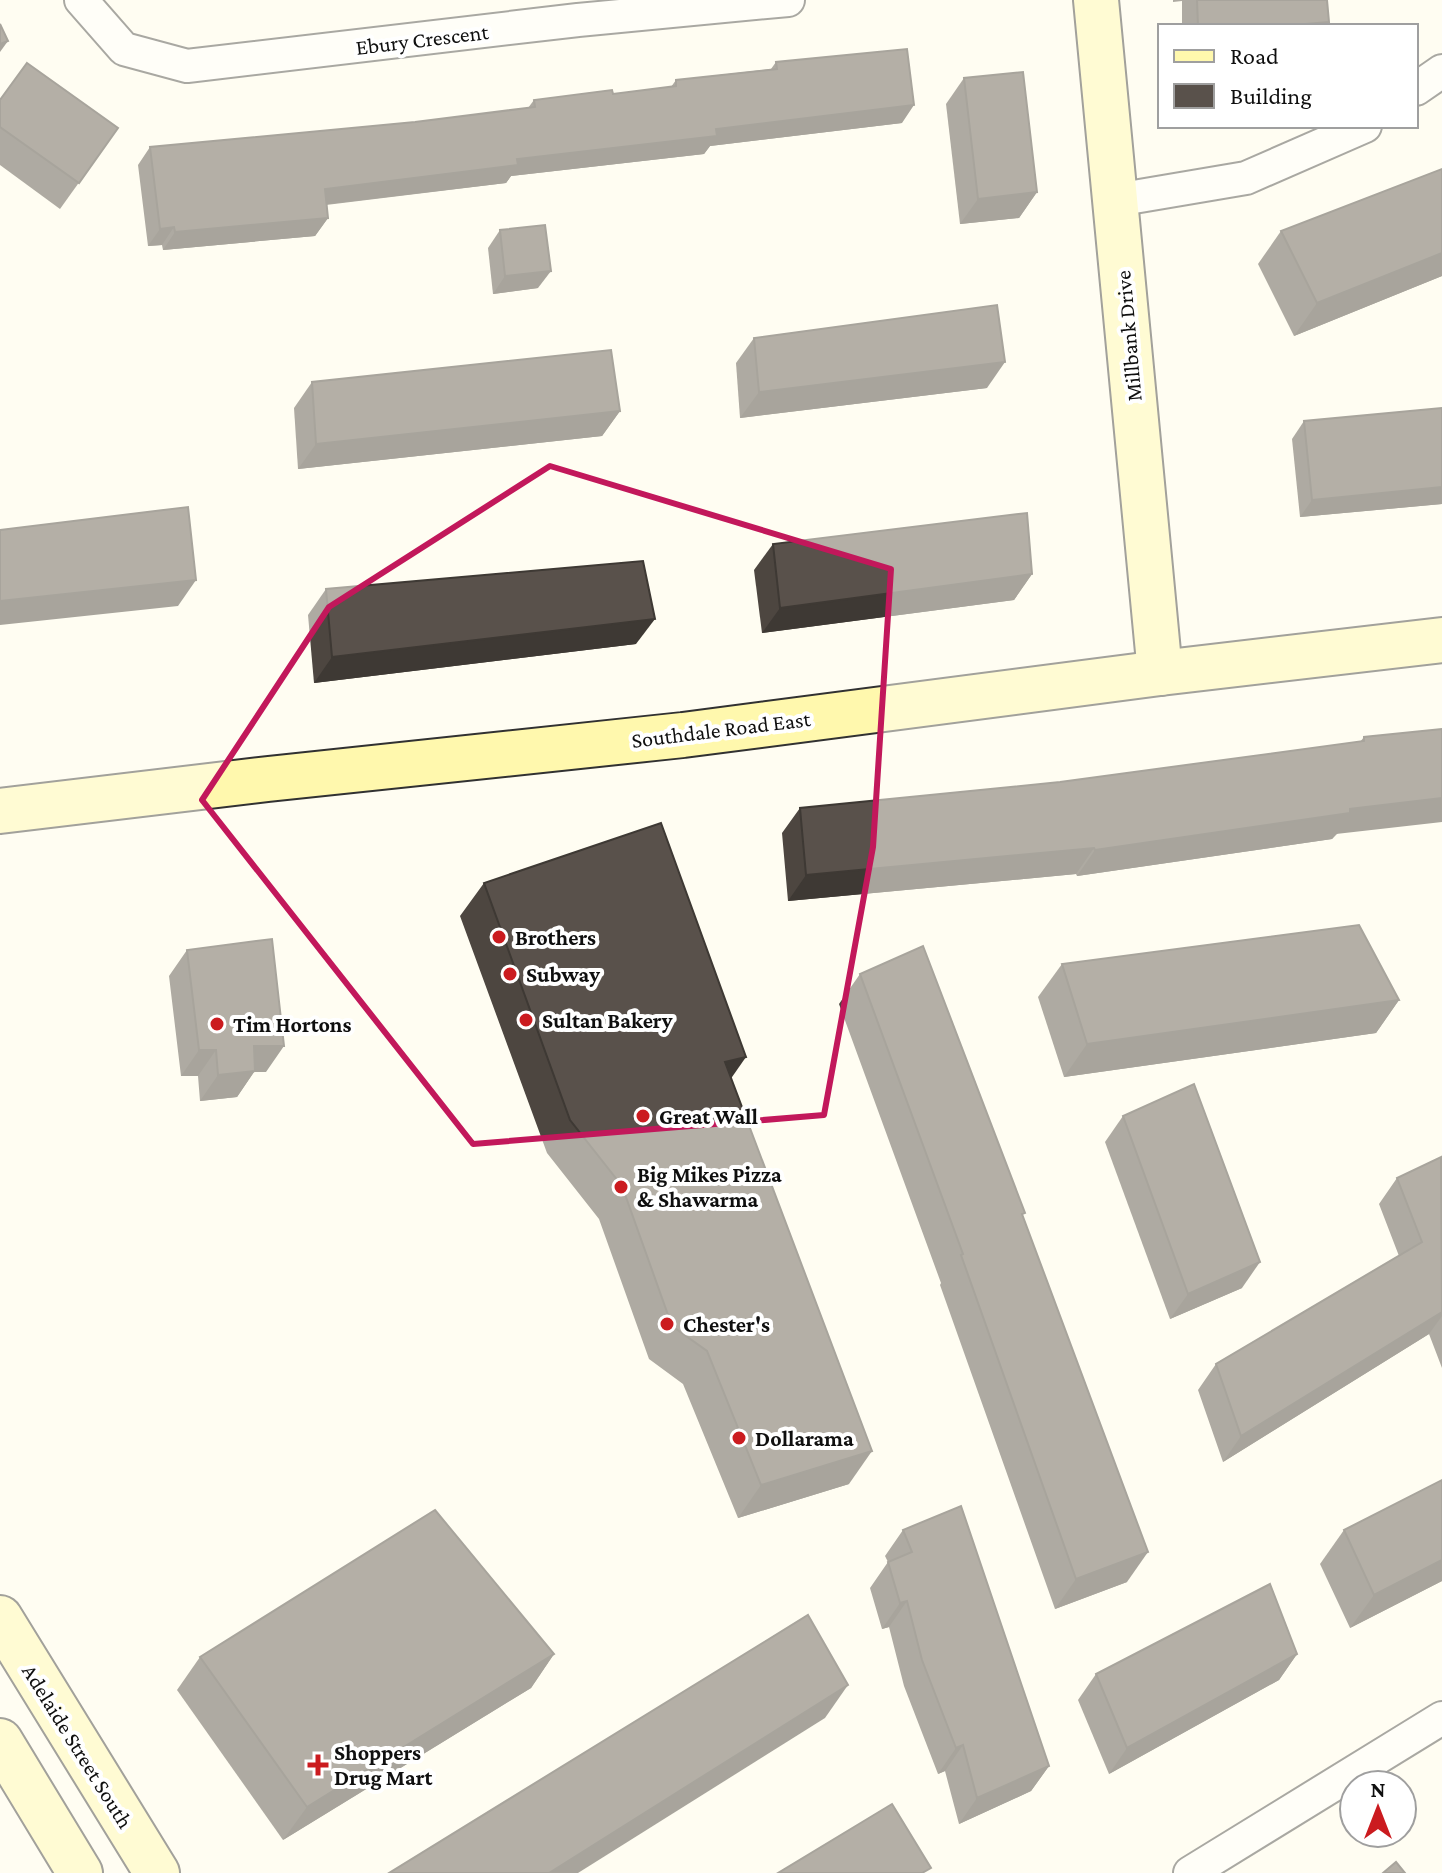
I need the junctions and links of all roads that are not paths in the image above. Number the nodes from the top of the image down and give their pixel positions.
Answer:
1 (81, 0) edge
2 (788, 0) edge
3 (1096, 0) edge
4 (578, 10) edge
5 (1442, 71) edge
6 (1418, 88) edge
7 (1360, 128) edge
8 (1116, 200) junction
9 (1442, 640) edge
10 (1160, 673) junction
11 (0, 811) edge
12 (0, 1618) edge
13 (1442, 1718) edge
14 (0, 1741) edge
15 (80, 1873) edge
16 (157, 1873) edge
17 (1190, 1873) edge

1 - 4 street, Ebury Crescent
2 - 4 street, Ebury Crescent
3 - 8 main road, Millbank Drive
5 - 6 street
7 - 8 street
8 - 10 main road, Millbank Drive
9 - 10 main road, Southdale Road East
10 - 11 main road, Southdale Road East
12 - 16 main road, Adelaide Street South
13 - 17 street
14 - 15 main road

